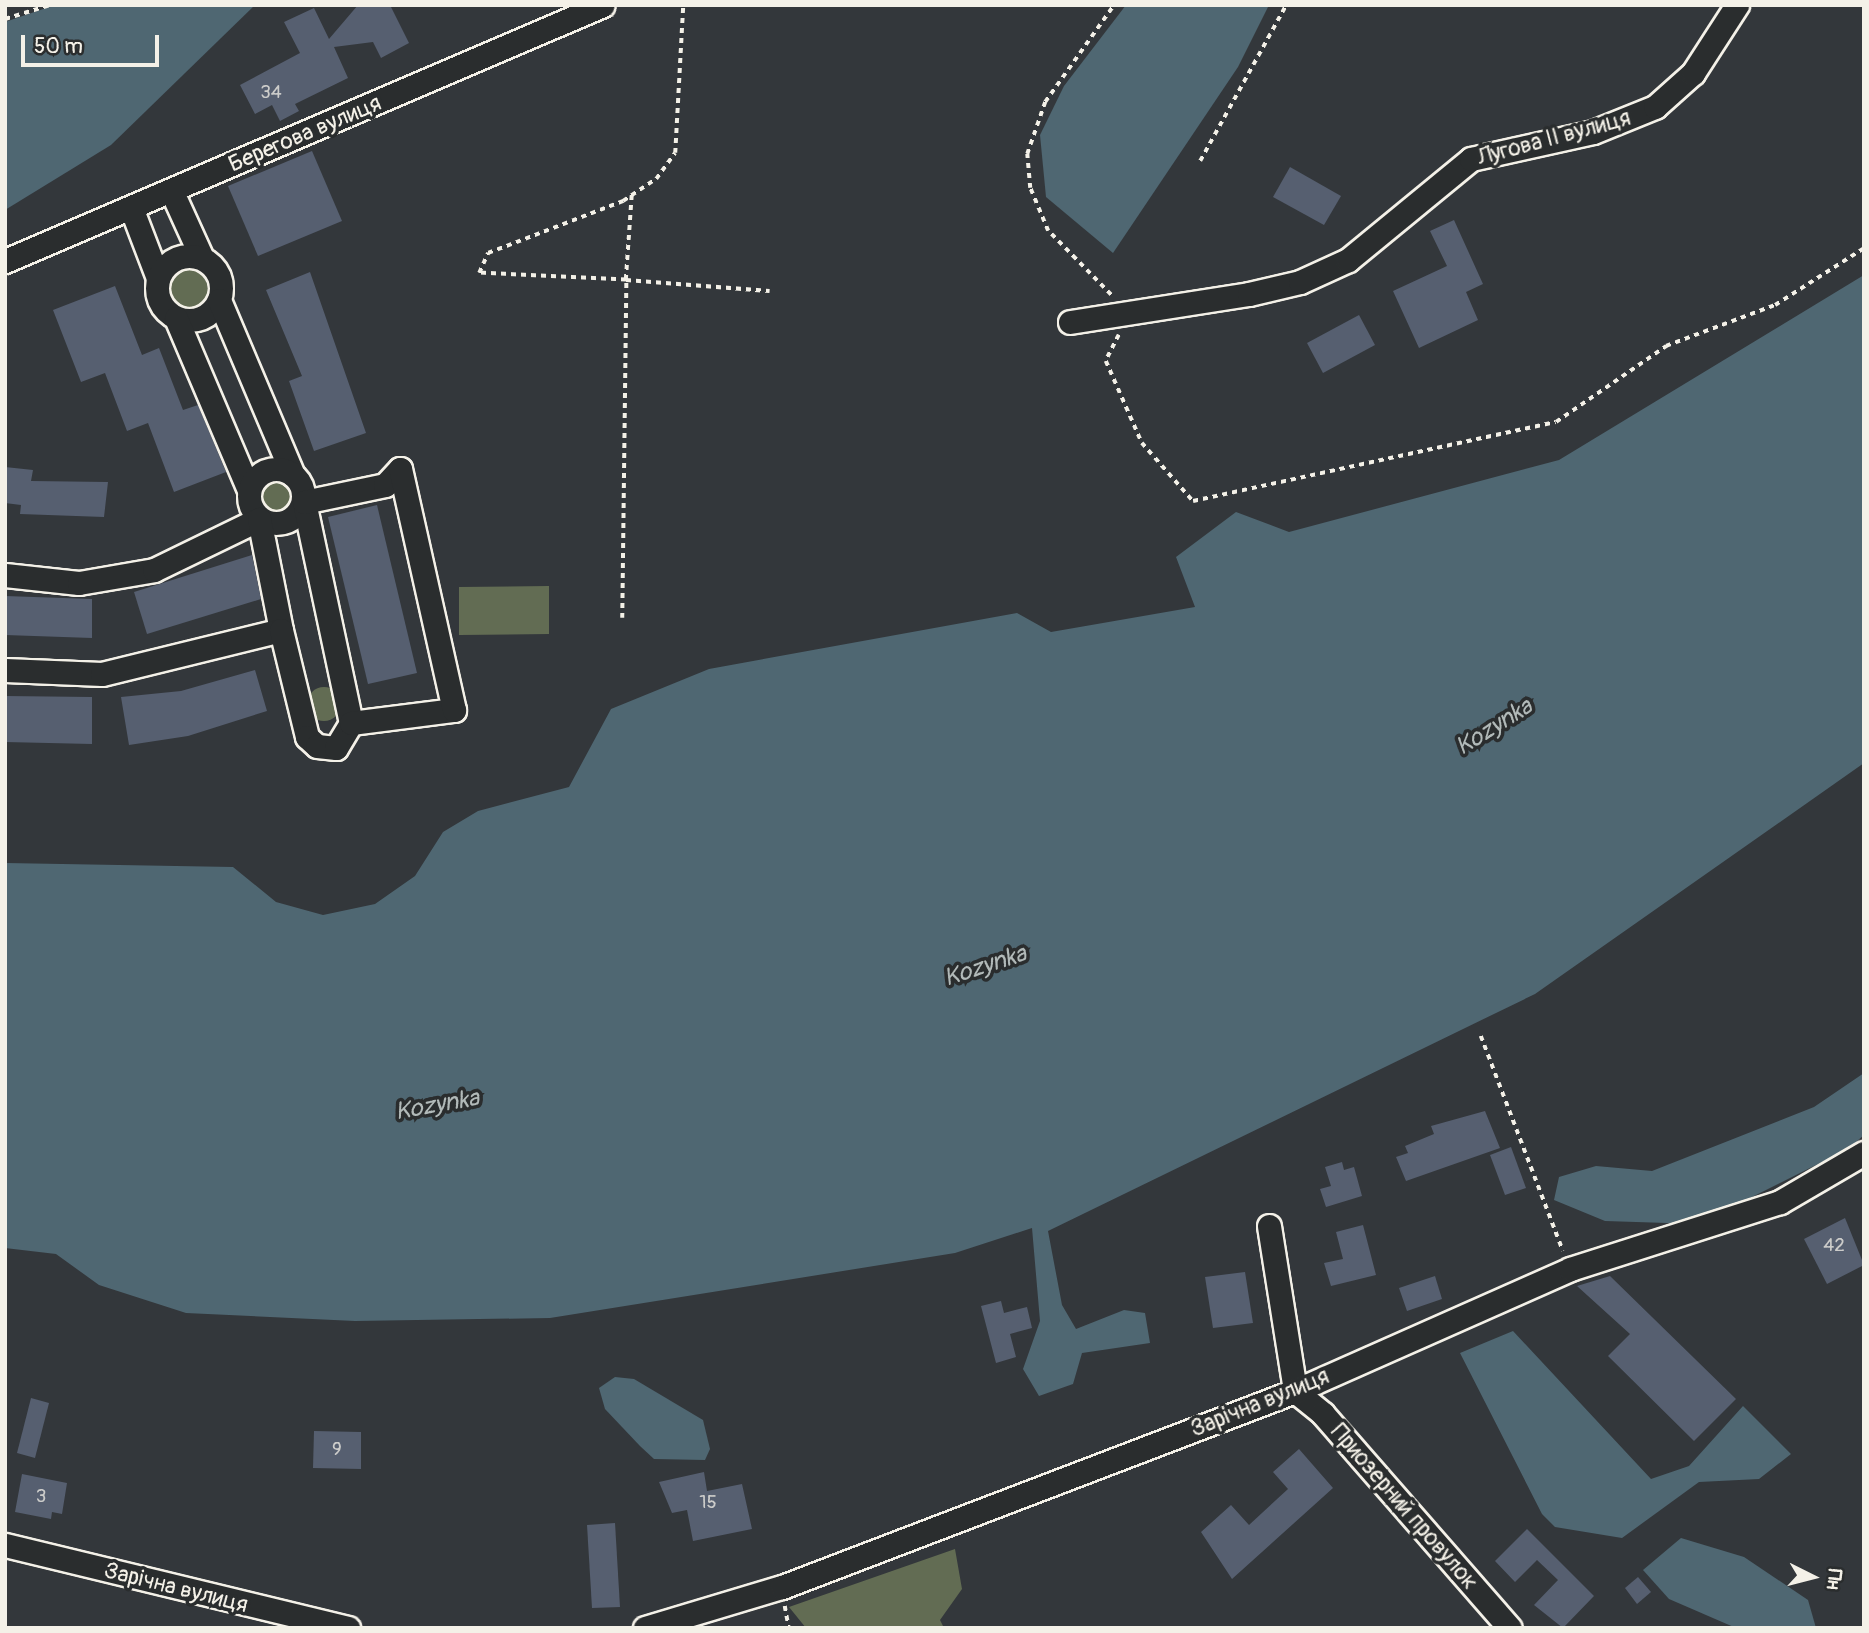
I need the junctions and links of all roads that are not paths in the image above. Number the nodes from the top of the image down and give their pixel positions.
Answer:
1 (603, 5) edge
2 (1737, 5) edge
3 (172, 192) junction
4 (132, 210) junction
5 (202, 258) junction
6 (5, 261) edge
7 (158, 278) junction
8 (219, 300) junction
9 (176, 318) junction
10 (1070, 323) dead end
11 (293, 475) junction
12 (249, 490) junction
13 (304, 502) junction
14 (259, 519) junction
15 (5, 575) edge
16 (281, 630) junction
17 (5, 670) edge
18 (351, 723) junction
19 (1864, 1153) edge
20 (1269, 1226) dead end
21 (1295, 1391) junction
22 (5, 1545) edge
23 (348, 1628) edge
24 (645, 1628) edge
25 (1510, 1628) edge

1 - 3 street, Берегова вулиця
2 - 10 street, Лугова II вулиця
3 - 4 street, Берегова вулиця
3 - 5 street
4 - 6 street, Берегова вулиця
4 - 7 street
5 - 7 street
5 - 8 street
7 - 9 street
8 - 9 street
8 - 11 street
9 - 12 street
11 - 12 street
11 - 13 street
12 - 14 street
13 - 14 street
13 - 18 street
13 - 18 street
14 - 15 street
14 - 16 street
16 - 17 street
16 - 18 street
19 - 21 street, Зарічна вулиця
20 - 21 street
21 - 24 street, Зарічна вулиця
21 - 25 street, Приозерний провулок
22 - 23 street, Зарічна вулиця

